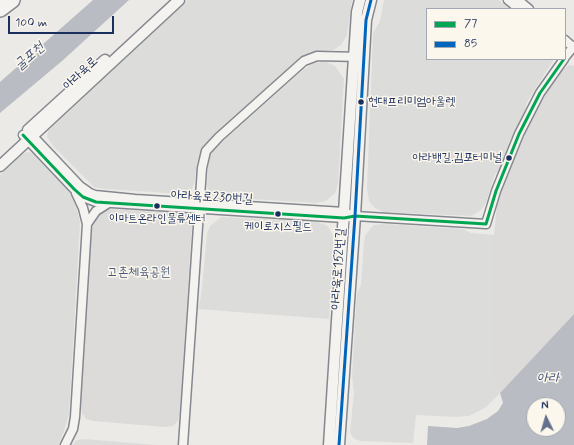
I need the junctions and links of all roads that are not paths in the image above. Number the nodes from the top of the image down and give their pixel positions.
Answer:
1 (12, 0) edge
2 (170, 0) edge
3 (180, 0) edge
4 (360, 0) edge
5 (371, 0) edge
6 (508, 0) edge
7 (518, 0) edge
8 (518, 8) edge
9 (527, 8) edge
10 (0, 9) edge
11 (566, 42) edge
12 (570, 52) edge
13 (354, 57) junction
14 (364, 57) junction
15 (564, 60) edge
16 (28, 136) junction
17 (0, 157) edge
18 (0, 166) edge
19 (74, 189) junction
20 (108, 204) junction
21 (200, 206) junction
22 (344, 215) junction
23 (355, 216) junction
24 (87, 224) junction
25 (65, 445) edge
26 (183, 445) edge
27 (329, 445) edge
28 (339, 445) edge

1 - 10 highway
2 - 16 street, 아라육로
3 - 16 street, 아라육로
4 - 13 street, 아라육로152번길
5 - 14 street, 아라육로152번길
6 - 8 street
7 - 9 street
11 - 12 street
13 - 14 street
13 - 21 street
13 - 22 street, 아라육로152번길
14 - 23 street, 아라육로152번길
15 - 23 street, 아라육로230번길
16 - 17 street, 아라육로
16 - 18 street, 아라육로
16 - 19 street, 아라육로230번길
16 - 21 street, 아라육로230번길
19 - 20 street, 아라육로230번길
19 - 24 street
20 - 21 street, 아라육로230번길
20 - 24 street
21 - 22 street, 아라육로230번길
21 - 26 street
22 - 23 street, 아라육로230번길
22 - 27 street, 아라육로152번길
23 - 28 street, 아라육로152번길
24 - 25 street

